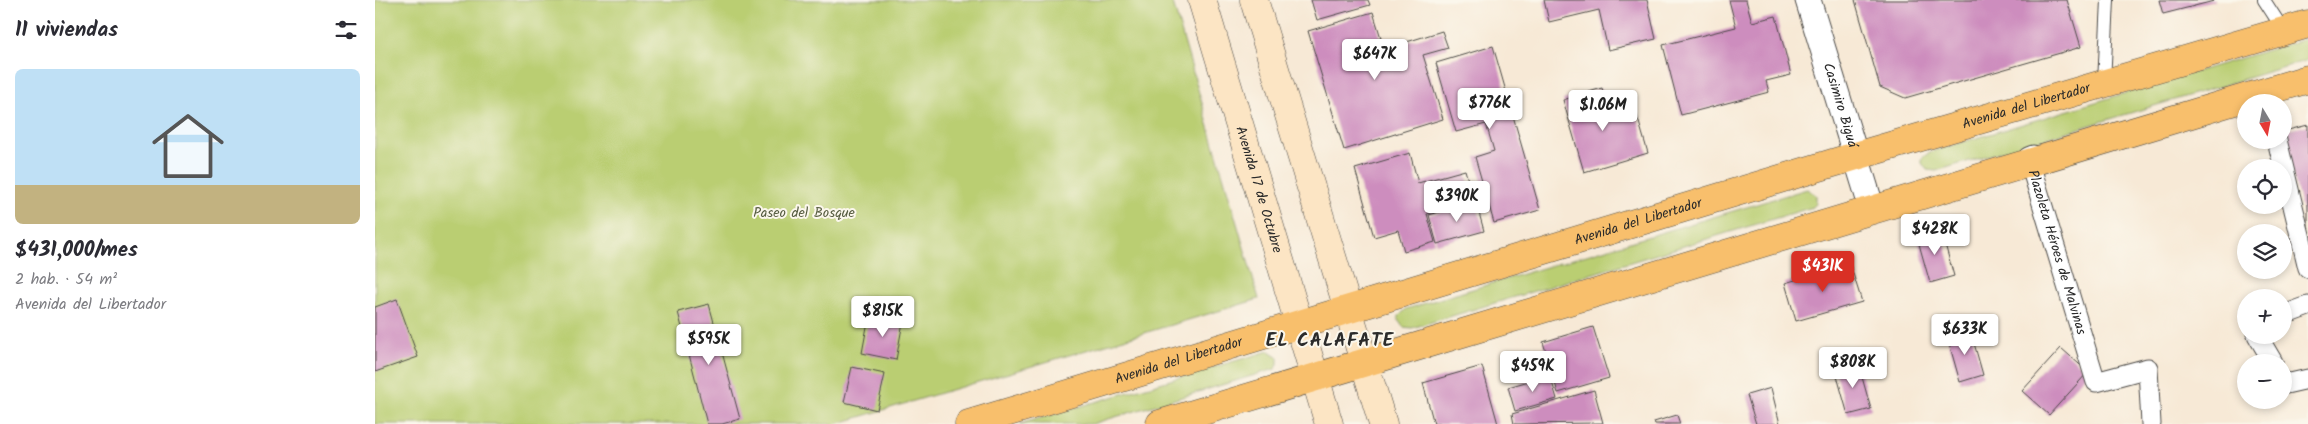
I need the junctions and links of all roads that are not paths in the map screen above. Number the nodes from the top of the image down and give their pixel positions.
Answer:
1 (1202, 0) edge
2 (1254, 0) edge
3 (1808, 0) edge
4 (2108, 0) edge
5 (2264, 0) edge
6 (2296, 27) edge
7 (2308, 79) edge
8 (2105, 84) junction
9 (2274, 94) edge
10 (2237, 105) edge
11 (2279, 149) edge
12 (1856, 156) junction
13 (2029, 163) junction
14 (1872, 209) junction
15 (2308, 268) edge
16 (2308, 306) edge
17 (1348, 310) junction
18 (2292, 312) edge
19 (1299, 325) junction
20 (1364, 362) junction
21 (1315, 377) junction
22 (2308, 378) edge
23 (2292, 382) edge
24 (969, 424) edge
25 (1160, 424) edge
26 (1329, 424) edge
27 (1383, 424) edge
28 (2151, 424) edge

1 - 19 main road, Avenida 17 de Octubre
2 - 17 main road
3 - 12 street, Casimiro Biguá
4 - 8 lane
5 - 6 lane
6 - 8 main road, Avenida del Libertador
7 - 9 main road
8 - 12 main road, Avenida del Libertador
10 - 13 main road
11 - 15 street
12 - 14 street, Casimiro Biguá
12 - 17 main road, Avenida del Libertador
13 - 14 main road
13 - 28 street, Plazoleta Héroes de Malvinas
14 - 20 main road
16 - 18 street
17 - 19 main road, Avenida del Libertador
17 - 20 main road
19 - 21 main road, Avenida 17 de Octubre
19 - 24 main road, Avenida del Libertador
20 - 21 main road
20 - 27 main road
21 - 25 main road
21 - 26 main road, Avenida 17 de Octubre
22 - 23 street

